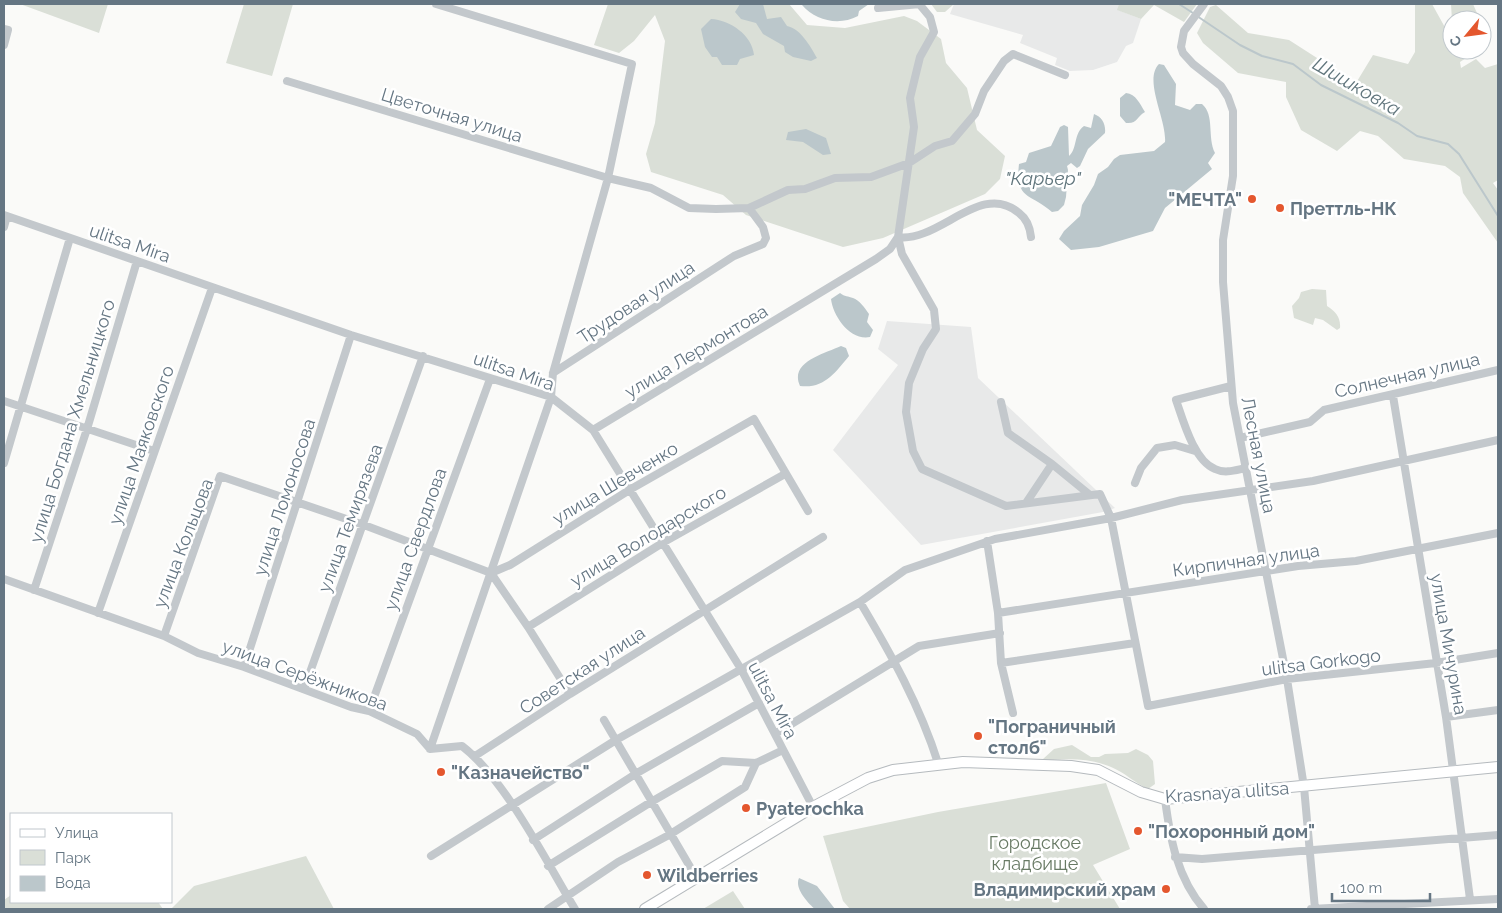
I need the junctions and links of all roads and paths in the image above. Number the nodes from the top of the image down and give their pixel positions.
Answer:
1 (436, 4) edge
2 (920, 4) edge
3 (1204, 4) edge
4 (460, 7) edge
5 (878, 8) dead end
6 (6, 30) edge
7 (4, 45) edge
8 (1065, 75) dead end
9 (287, 81) dead end
10 (909, 163) junction
11 (608, 178) junction
12 (749, 208) junction
13 (5, 216) edge
14 (4, 227) edge
15 (1031, 236) dead end
16 (898, 237) junction
17 (70, 238) junction
18 (137, 261) junction
19 (212, 288) junction
20 (351, 335) junction
21 (423, 356) junction
22 (1498, 370) edge
23 (553, 373) junction
24 (490, 379) junction
25 (1231, 386) junction
26 (1392, 396) junction
27 (551, 397) junction
28 (4, 401) edge
29 (1001, 402) dead end
30 (21, 408) junction
31 (87, 429) junction
32 (593, 430) junction
33 (1240, 438) junction
34 (1498, 440) edge
35 (154, 451) junction
36 (1194, 451) junction
37 (1402, 461) junction
38 (4, 463) edge
39 (1052, 464) junction
40 (1246, 468) junction
41 (785, 474) junction
42 (1135, 483) dead end
43 (630, 489) junction
44 (1250, 491) junction
45 (1090, 496) junction
46 (298, 503) junction
47 (1026, 503) junction
48 (808, 512) dead end
49 (1111, 518) junction
50 (364, 525) junction
51 (1498, 533) edge
52 (823, 537) dead end
53 (987, 541) junction
54 (664, 542) junction
55 (1417, 547) junction
56 (427, 549) junction
57 (1266, 571) junction
58 (491, 573) junction
59 (4, 579) edge
60 (34, 590) junction
61 (1126, 594) junction
62 (860, 602) junction
63 (705, 609) junction
64 (98, 613) junction
65 (998, 613) junction
66 (528, 627) junction
67 (1000, 633) junction
68 (164, 636) junction
69 (1135, 643) junction
70 (1498, 653) edge
71 (895, 661) junction
72 (1001, 663) junction
73 (1436, 663) junction
74 (244, 667) junction
75 (741, 669) junction
76 (1287, 679) junction
77 (304, 689) junction
78 (570, 694) junction
79 (759, 703) junction
80 (1498, 710) edge
81 (369, 711) junction
82 (1012, 714) dead end
83 (1446, 717) junction
84 (604, 720) dead end
85 (775, 734) junction
86 (616, 740) junction
87 (430, 750) junction
88 (783, 750) junction
89 (475, 756) junction
90 (756, 763) junction
91 (938, 763) junction
92 (1498, 767) edge
93 (1455, 771) junction
94 (637, 773) junction
95 (1304, 787) junction
96 (1165, 799) junction
97 (651, 802) junction
98 (512, 807) junction
99 (814, 807) junction
100 (670, 835) junction
101 (1498, 835) edge
102 (1462, 837) junction
103 (532, 840) junction
104 (1310, 851) junction
105 (431, 856) dead end
106 (1175, 857) junction
107 (548, 866) junction
108 (696, 877) junction
109 (567, 897) junction
110 (1498, 898) edge
111 (1470, 899) junction
112 (548, 909) edge
113 (574, 909) edge
114 (644, 909) edge
115 (1204, 909) edge
116 (1310, 909) edge
117 (1314, 909) edge

1 - 4 street
2 - 5 street
2 - 10 street
3 - 25 street, Лесная улица
4 - 11 street
6 - 7 street
8 - 10 street
9 - 11 street, Цветочная улица
10 - 12 street
10 - 16 street
11 - 12 street, Цветочная улица
11 - 23 street
12 - 23 street, Трудовая улица
13 - 14 street
13 - 17 street, ulitsa Mira
15 - 16 street
16 - 32 street, улица Лермонтова
16 - 47 street
17 - 18 street, ulitsa Mira
17 - 30 street
18 - 19 street, ulitsa Mira
18 - 31 street, улица Богдана Хмельницкого
19 - 20 street, ulitsa Mira
19 - 35 street, улица Маяковского
20 - 21 street, ulitsa Mira
20 - 46 street, улица Ломоносова
21 - 24 street, ulitsa Mira
21 - 50 street, улица Темирязева
22 - 26 street, Солнечная улица
23 - 27 street
24 - 27 street, ulitsa Mira
24 - 56 street, улица Свердлова
25 - 33 street, Лесная улица
25 - 36 street
26 - 33 street, Солнечная улица
26 - 37 street, улица Мичурина
27 - 32 street, ulitsa Mira
27 - 58 street
28 - 30 street
29 - 39 street
30 - 31 street
30 - 38 street
31 - 35 street
31 - 60 street, улица Богдана Хмельницкого
32 - 43 street, ulitsa Mira
33 - 40 street, Лесная улица
34 - 37 street
35 - 64 street, улица Маяковского
36 - 40 street
36 - 42 street
37 - 44 street
37 - 55 street, улица Мичурина
39 - 45 street
39 - 47 street
40 - 44 street, Лесная улица
41 - 43 street, улица Шевченко
41 - 48 street
41 - 54 street, улица Володарского
43 - 54 street, ulitsa Mira
43 - 58 street, улица Шевченко
44 - 49 street
44 - 57 street, Лесная улица
45 - 47 street
45 - 49 street
46 - 50 street
46 - 68 street, улица Кольцова
46 - 74 street, улица Ломоносова
49 - 53 street
49 - 61 street
50 - 56 street
50 - 77 street, улица Темирязева
51 - 55 street, Кирпичная улица
52 - 63 street, Советская улица
53 - 62 street
53 - 65 street
54 - 63 street, ulitsa Mira
54 - 66 street, улица Володарского
55 - 57 street, Кирпичная улица
55 - 73 street, улица Мичурина
56 - 58 street
56 - 81 street, улица Свердлова
57 - 61 street, Кирпичная улица
57 - 76 street, Лесная улица
58 - 66 street
58 - 87 street
59 - 60 street, улица Серёжникова
60 - 64 street, улица Серёжникова
61 - 65 street, Кирпичная улица
61 - 69 street
62 - 71 street
62 - 75 street
63 - 75 street, ulitsa Mira
63 - 78 street, Советская улица
64 - 68 street, улица Серёжникова
65 - 67 street
66 - 78 street
67 - 71 street
67 - 72 street
68 - 74 street, улица Серёжникова
69 - 72 street
69 - 76 street, ulitsa Gorkogo
70 - 73 street, ulitsa Gorkogo
71 - 85 street
71 - 91 street
72 - 82 street
73 - 76 street, ulitsa Gorkogo
73 - 83 street, улица Мичурина
74 - 77 street, улица Серёжникова
75 - 79 street, ulitsa Mira
75 - 86 street
76 - 95 street, Лесная улица
77 - 81 street, улица Серёжникова
78 - 89 street, Советская улица
79 - 85 street, ulitsa Mira
79 - 94 street
80 - 83 street
81 - 87 street, улица Серёжникова
83 - 93 street, улица Мичурина
84 - 86 street
85 - 88 street, ulitsa Mira
86 - 94 street
86 - 98 street
87 - 89 street
88 - 90 street
88 - 99 street, ulitsa Mira
89 - 98 street
90 - 97 street
90 - 100 street
91 - 96 main road, Krasnaya ulitsa
91 - 99 main road, Krasnaya ulitsa
92 - 93 main road, Krasnaya ulitsa
93 - 95 main road, Krasnaya ulitsa
93 - 102 street, улица Мичурина
94 - 97 street
94 - 103 street
95 - 96 main road, Krasnaya ulitsa
95 - 104 street, Лесная улица
96 - 106 street
97 - 100 street
97 - 107 street
98 - 103 street
98 - 105 street
99 - 108 main road, Krasnaya ulitsa
100 - 108 street
100 - 109 street
101 - 102 street
102 - 104 street
102 - 111 street, улица Мичурина
103 - 107 street
104 - 106 street
104 - 117 street, Лесная улица
106 - 115 street
107 - 109 street
108 - 114 main road, Krasnaya ulitsa
109 - 112 street
109 - 113 street
110 - 111 street
111 - 117 street
116 - 117 street

